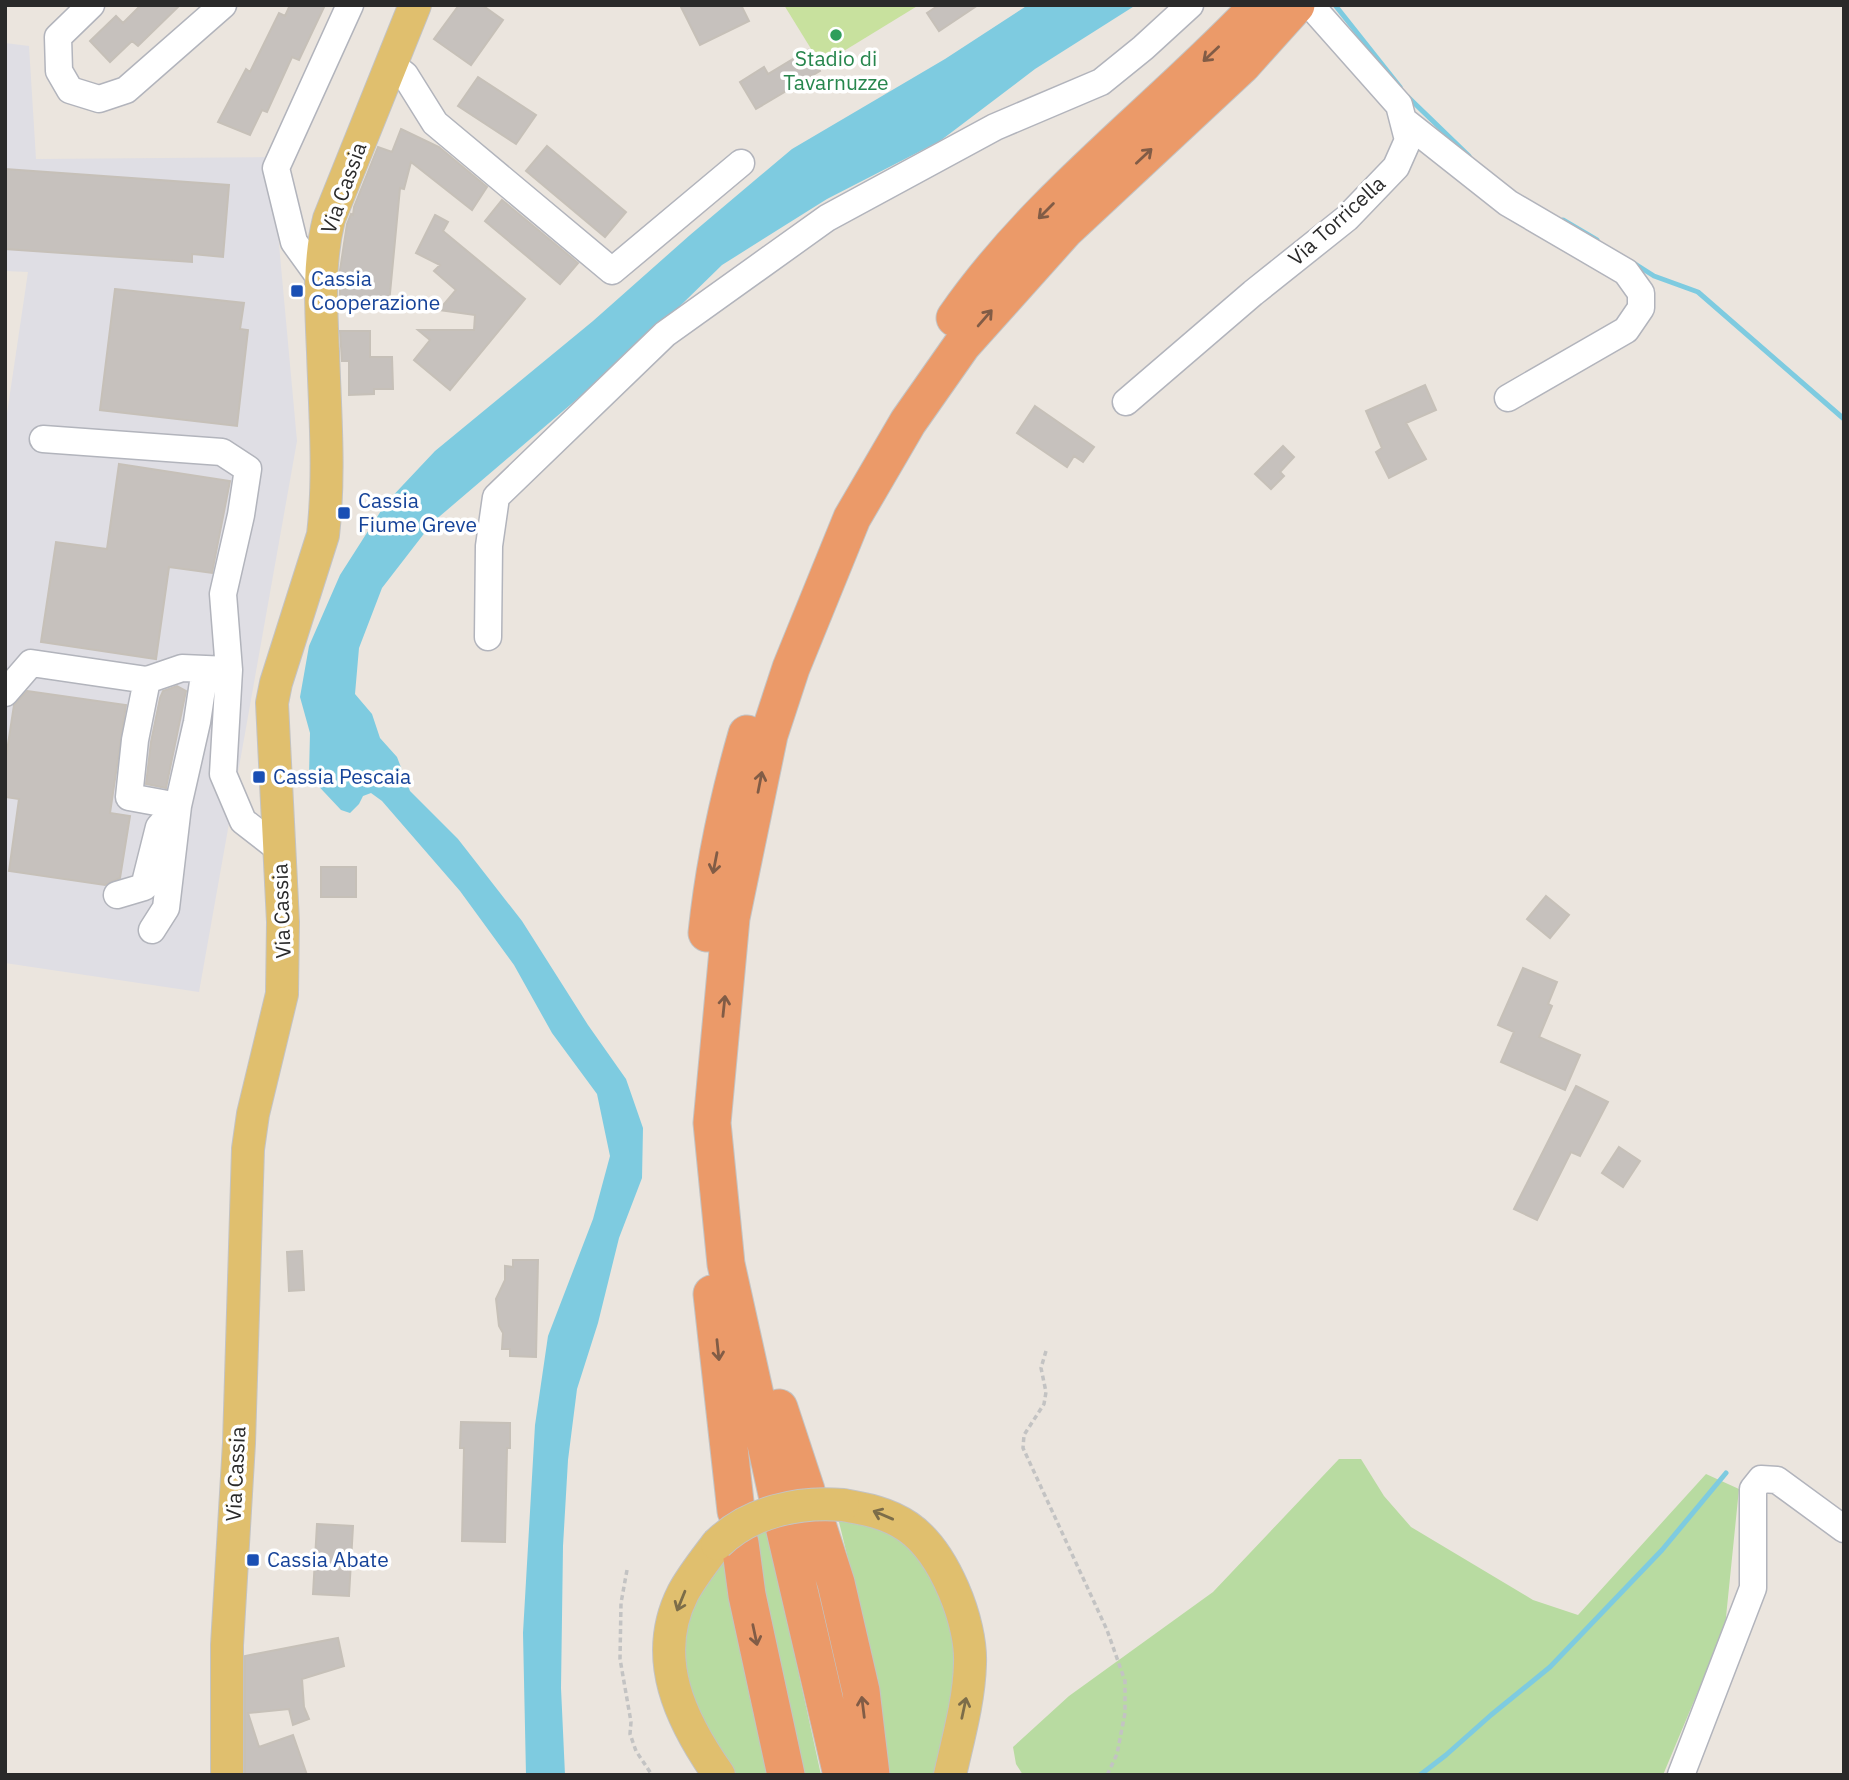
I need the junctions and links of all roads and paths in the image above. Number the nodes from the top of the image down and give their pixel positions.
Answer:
1 (92, 5) edge
2 (223, 5) edge
3 (350, 5) edge
4 (415, 5) edge
5 (1190, 5) edge
6 (1259, 5) edge
7 (1304, 6) edge
8 (391, 64) junction
9 (1403, 120) junction
10 (741, 163) dead end
11 (320, 278) junction
12 (1508, 398) dead end
13 (1126, 402) dead end
14 (43, 439) dead end
15 (488, 637) dead end
16 (217, 670) junction
17 (147, 680) junction
18 (5, 693) edge
19 (178, 806) junction
20 (279, 849) junction
21 (117, 895) dead end
22 (152, 930) dead end
23 (712, 1123) junction
24 (717, 1184) junction
25 (1046, 1350) dead end
26 (805, 1507) junction
27 (1844, 1529) edge
28 (731, 1533) junction
29 (627, 1570) dead end
30 (227, 1775) edge
31 (652, 1775) edge
32 (719, 1775) edge
33 (786, 1775) edge
34 (842, 1775) edge
35 (871, 1775) edge
36 (950, 1775) edge
37 (1107, 1775) edge
38 (1681, 1775) edge

1 - 2 street
3 - 11 street
4 - 8 main road, Via Cassia
5 - 15 street
6 -> 23 highway
7 - 9 street
23 -> 7 highway
8 - 10 street
8 - 11 main road, Via Cassia
9 - 12 street
9 - 13 street, Via Torricella
11 - 20 main road, Via Cassia
14 - 16 street
16 - 17 street
16 - 19 street
16 - 20 street
17 - 18 street
17 - 19 street
19 - 21 street
19 - 22 street
20 - 30 main road, Via Cassia
23 - 24 highway
24 - 26 highway
24 -> 28 highway
25 - 37 path
26 - 28 main road, bridge
26 - 34 highway
35 -> 26 highway
36 -> 26 main road
27 - 38 street
28 -> 32 main road
28 -> 33 highway
29 - 31 path

